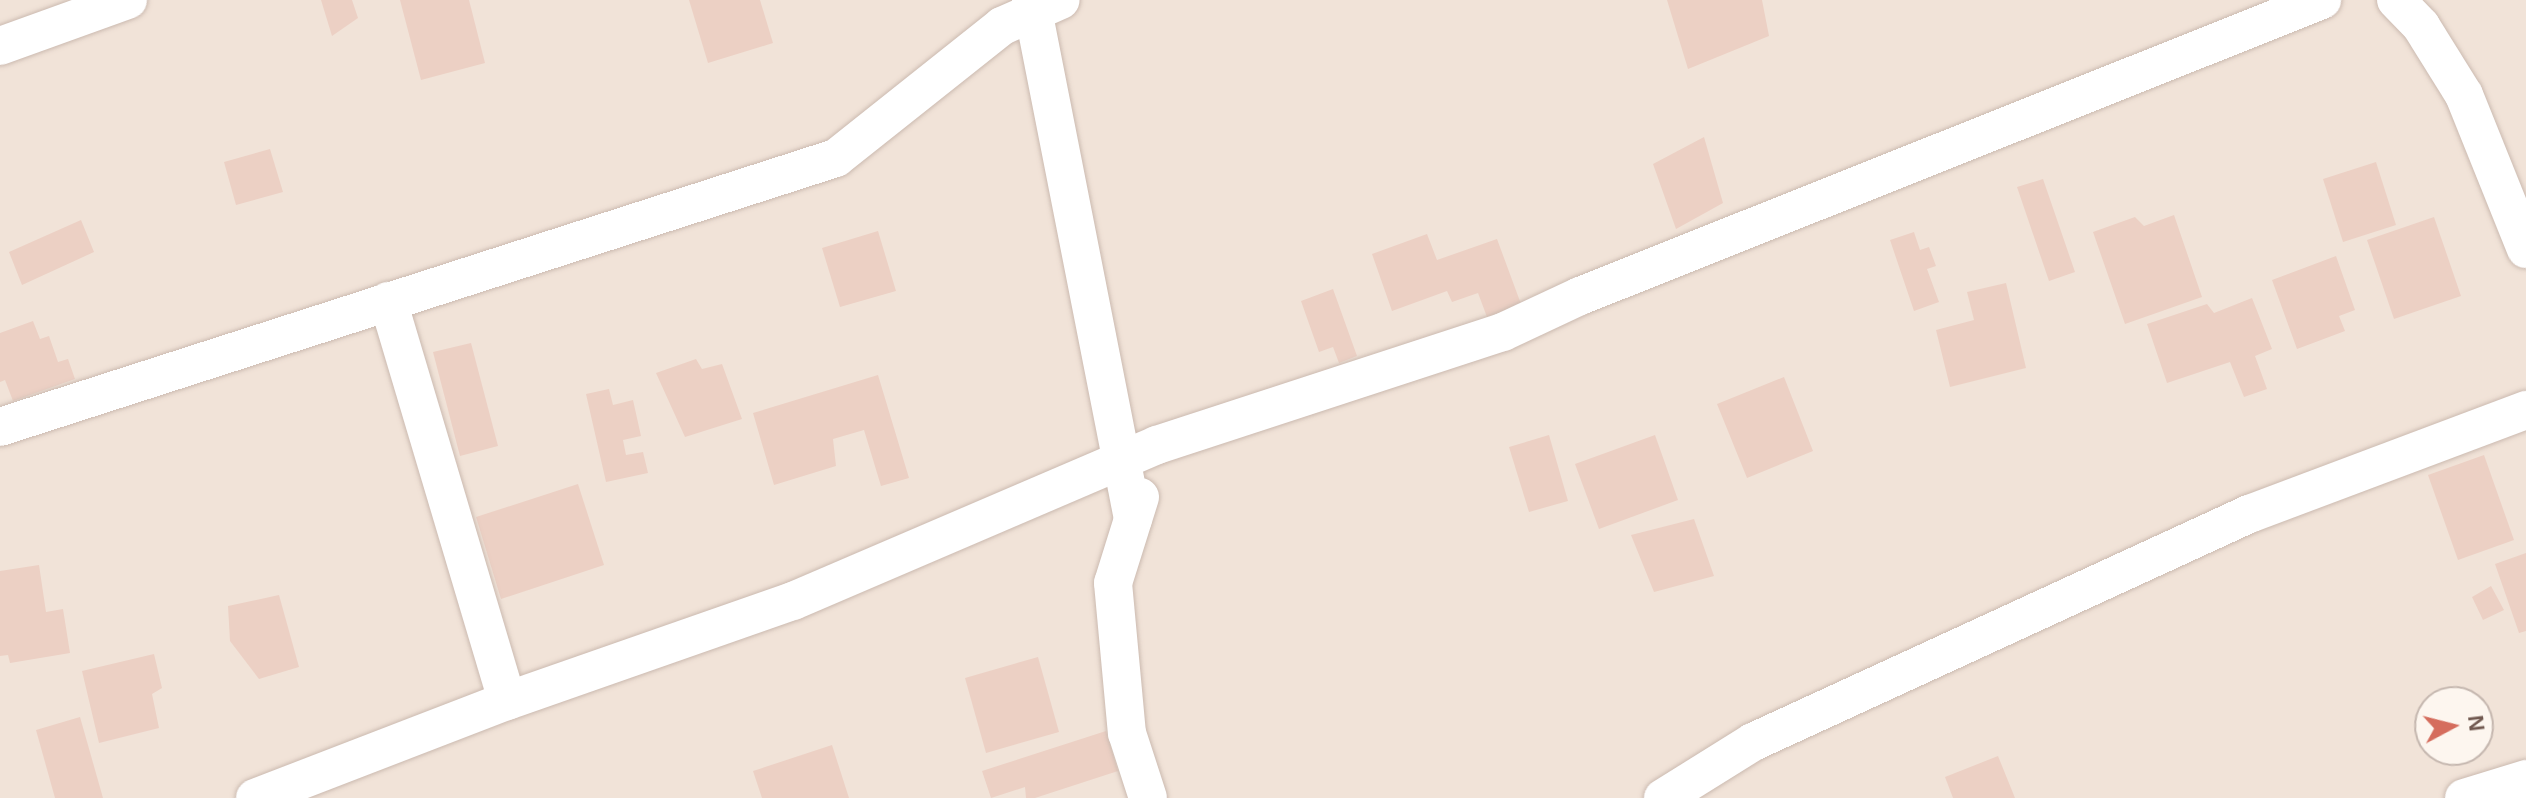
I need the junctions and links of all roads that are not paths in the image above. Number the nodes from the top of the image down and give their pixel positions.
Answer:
1 (128, 0) edge
2 (2322, 0) edge
3 (2396, 0) edge
4 (1043, 4) edge
5 (0, 46) edge
6 (2526, 249) edge
7 (388, 301) junction
8 (2526, 410) edge
9 (0, 427) edge
10 (1157, 445) junction
11 (1122, 460) junction
12 (1133, 519) junction
13 (507, 701) junction
14 (2526, 779) edge
15 (255, 798) edge
16 (1148, 798) edge
17 (1663, 798) edge
18 (2464, 798) edge

1 - 5 street
2 - 10 street
3 - 6 street
4 - 7 street
4 - 11 street
7 - 9 street
7 - 13 street
8 - 17 street
10 - 11 street
10 - 12 street
11 - 12 street
11 - 13 street
12 - 16 street
13 - 15 street
14 - 18 street

